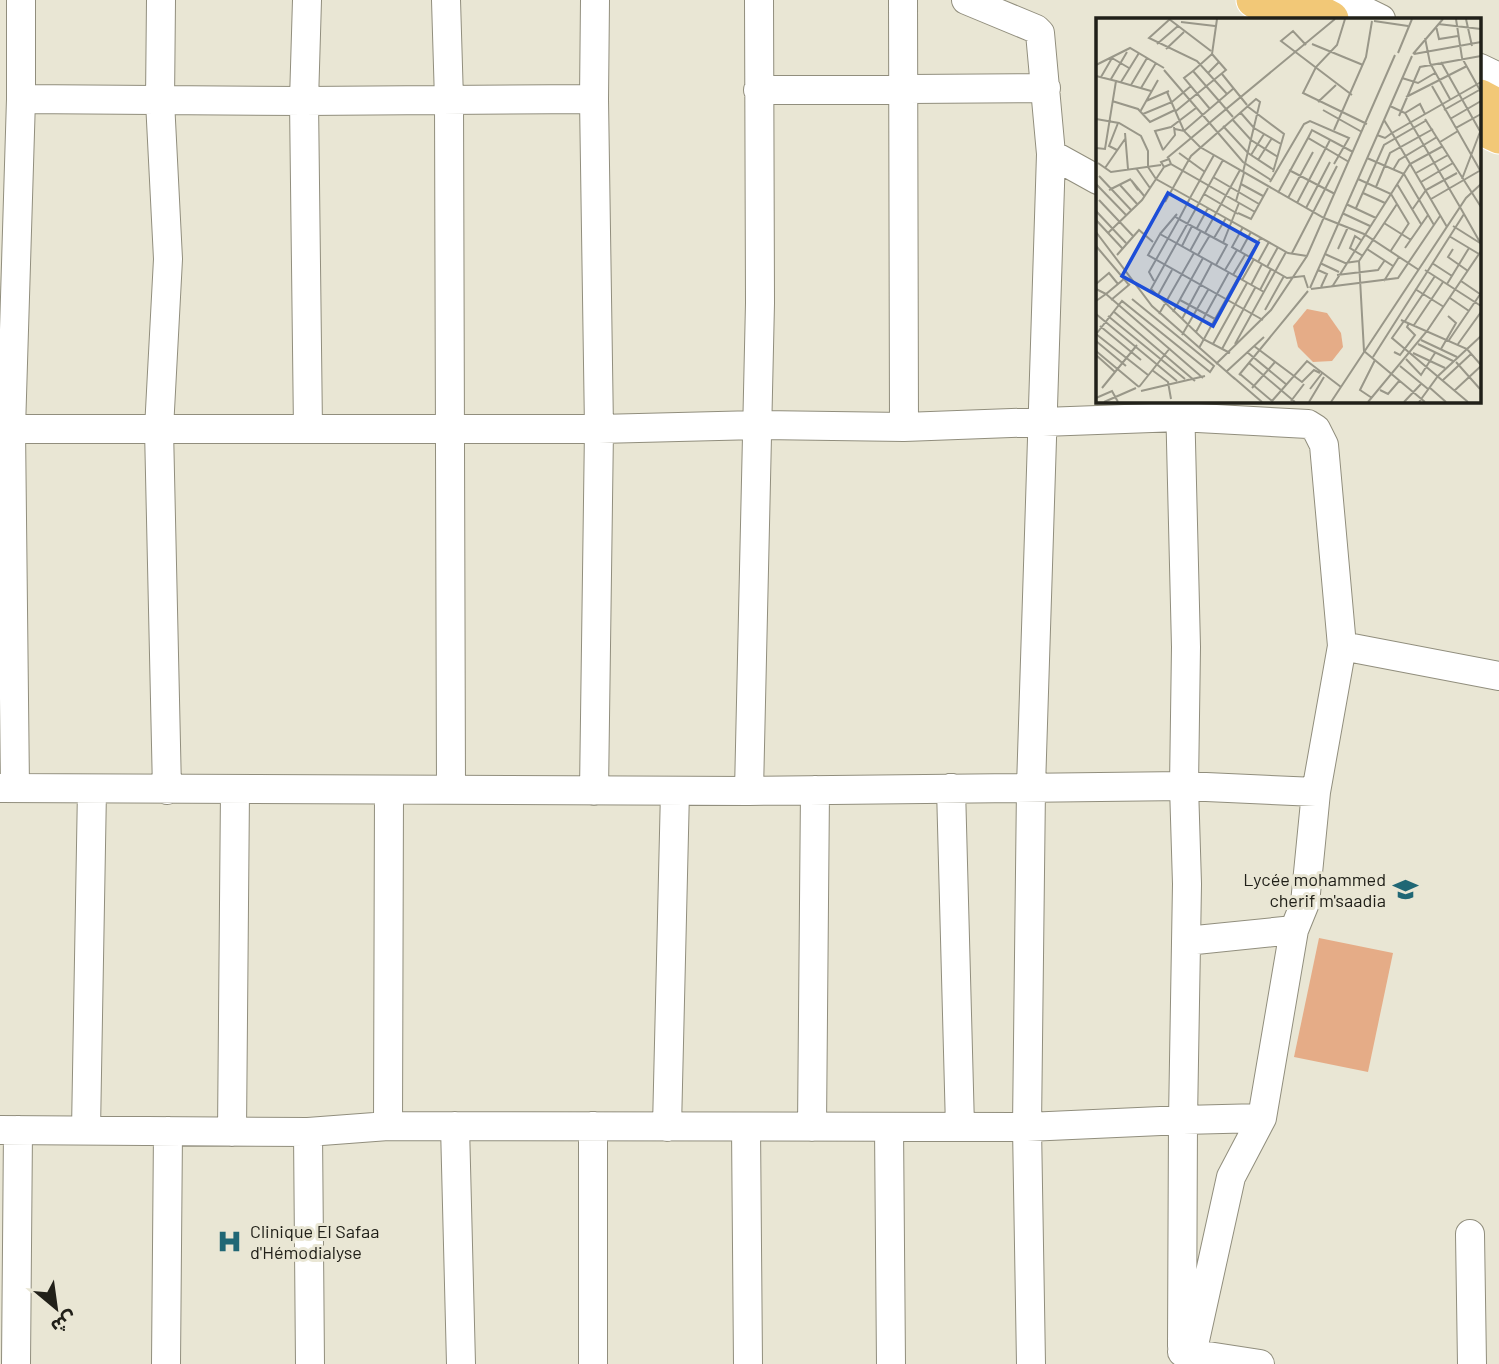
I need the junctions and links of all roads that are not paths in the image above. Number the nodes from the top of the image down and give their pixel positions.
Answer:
1 (21, 0) edge
2 (161, 0) edge
3 (307, 0) edge
4 (446, 0) edge
5 (595, 0) edge
6 (759, 0) edge
7 (903, 0) edge
8 (965, 0) edge
9 (1254, 0) edge
10 (1315, 8) edge
11 (1375, 18) edge
12 (1482, 69) edge
13 (1499, 78) edge
14 (1046, 88) junction
15 (758, 90) junction
16 (903, 90) junction
17 (1482, 98) edge
18 (21, 99) junction
19 (594, 99) junction
20 (449, 100) junction
21 (160, 101) junction
22 (304, 101) junction
23 (1499, 107) edge
24 (1482, 128) edge
25 (1499, 136) edge
26 (1051, 154) junction
27 (1096, 179) edge
28 (1180, 409) edge
29 (1044, 422) junction
30 (758, 425) junction
31 (904, 427) junction
32 (6, 429) edge
33 (159, 429) junction
34 (307, 429) junction
35 (450, 429) junction
36 (599, 429) junction
37 (1342, 646) junction
38 (1499, 676) edge
39 (1184, 786) junction
40 (8, 788) edge
41 (951, 788) junction
42 (1031, 788) junction
43 (92, 789) junction
44 (167, 790) junction
45 (234, 790) junction
46 (389, 790) junction
47 (450, 790) junction
48 (815, 790) junction
49 (594, 791) junction
50 (675, 791) junction
51 (749, 791) junction
52 (1316, 792) junction
53 (1294, 930) junction
54 (1185, 941) junction
55 (1262, 1118) junction
56 (1182, 1120) junction
57 (388, 1126) junction
58 (455, 1126) junction
59 (593, 1126) junction
60 (667, 1127) junction
61 (746, 1127) junction
62 (813, 1127) junction
63 (889, 1127) junction
64 (960, 1127) junction
65 (1027, 1128) junction
66 (9, 1130) edge
67 (86, 1130) junction
68 (168, 1131) junction
69 (232, 1132) junction
70 (308, 1132) junction
71 (1470, 1234) dead end
72 (1185, 1357) edge
73 (16, 1364) edge
74 (166, 1364) edge
75 (310, 1364) edge
76 (461, 1364) edge
77 (593, 1364) edge
78 (748, 1364) edge
79 (891, 1364) edge
80 (1031, 1364) edge
81 (1260, 1364) edge
82 (1472, 1364) edge

1 - 18 street
2 - 21 street
3 - 22 street
4 - 20 street
5 - 19 street
6 - 15 street
7 - 16 street
8 - 14 street
9 - 10 main road
10 - 11 street
12 - 13 street
14 - 16 street
14 - 26 street
15 - 16 street
15 - 30 street
16 - 31 street
17 - 23 main road
18 - 21 street
18 - 32 street
19 - 20 street
19 - 36 street
20 - 22 street
20 - 35 street
21 - 22 street
21 - 33 street
22 - 34 street
24 - 25 main road
26 - 27 street
26 - 29 street
28 - 29 street
28 - 37 street
28 - 39 street
29 - 31 street
29 - 42 street
30 - 31 street
30 - 36 street
30 - 51 street
32 - 33 street
32 - 40 street
33 - 34 street
33 - 44 street
34 - 35 street
35 - 36 street
35 - 47 street
36 - 49 street
37 - 38 street
37 - 52 street
39 - 42 street
39 - 52 street
39 - 54 street
40 - 43 street
41 - 42 street
41 - 48 street
41 - 64 street
42 - 65 street
43 - 44 street
43 - 67 street
44 - 45 street
45 - 46 street
45 - 69 street
46 - 47 street
46 - 57 street
47 - 49 street
48 - 51 street
48 - 62 street
49 - 50 street
50 - 51 street
50 - 60 street
52 - 53 street
53 - 54 street
53 - 55 street
54 - 56 street
55 - 56 street
55 - 72 street
56 - 65 street
56 - 72 street
57 - 58 street
57 - 70 street
58 - 59 street
58 - 76 street
59 - 60 street
59 - 77 street
60 - 61 street
61 - 62 street
61 - 78 street
62 - 63 street
63 - 64 street
63 - 79 street
64 - 65 street
65 - 80 street
66 - 67 street
66 - 73 street
67 - 68 street
68 - 69 street
68 - 74 street
69 - 70 street
70 - 75 street
71 - 82 street
72 - 81 street

